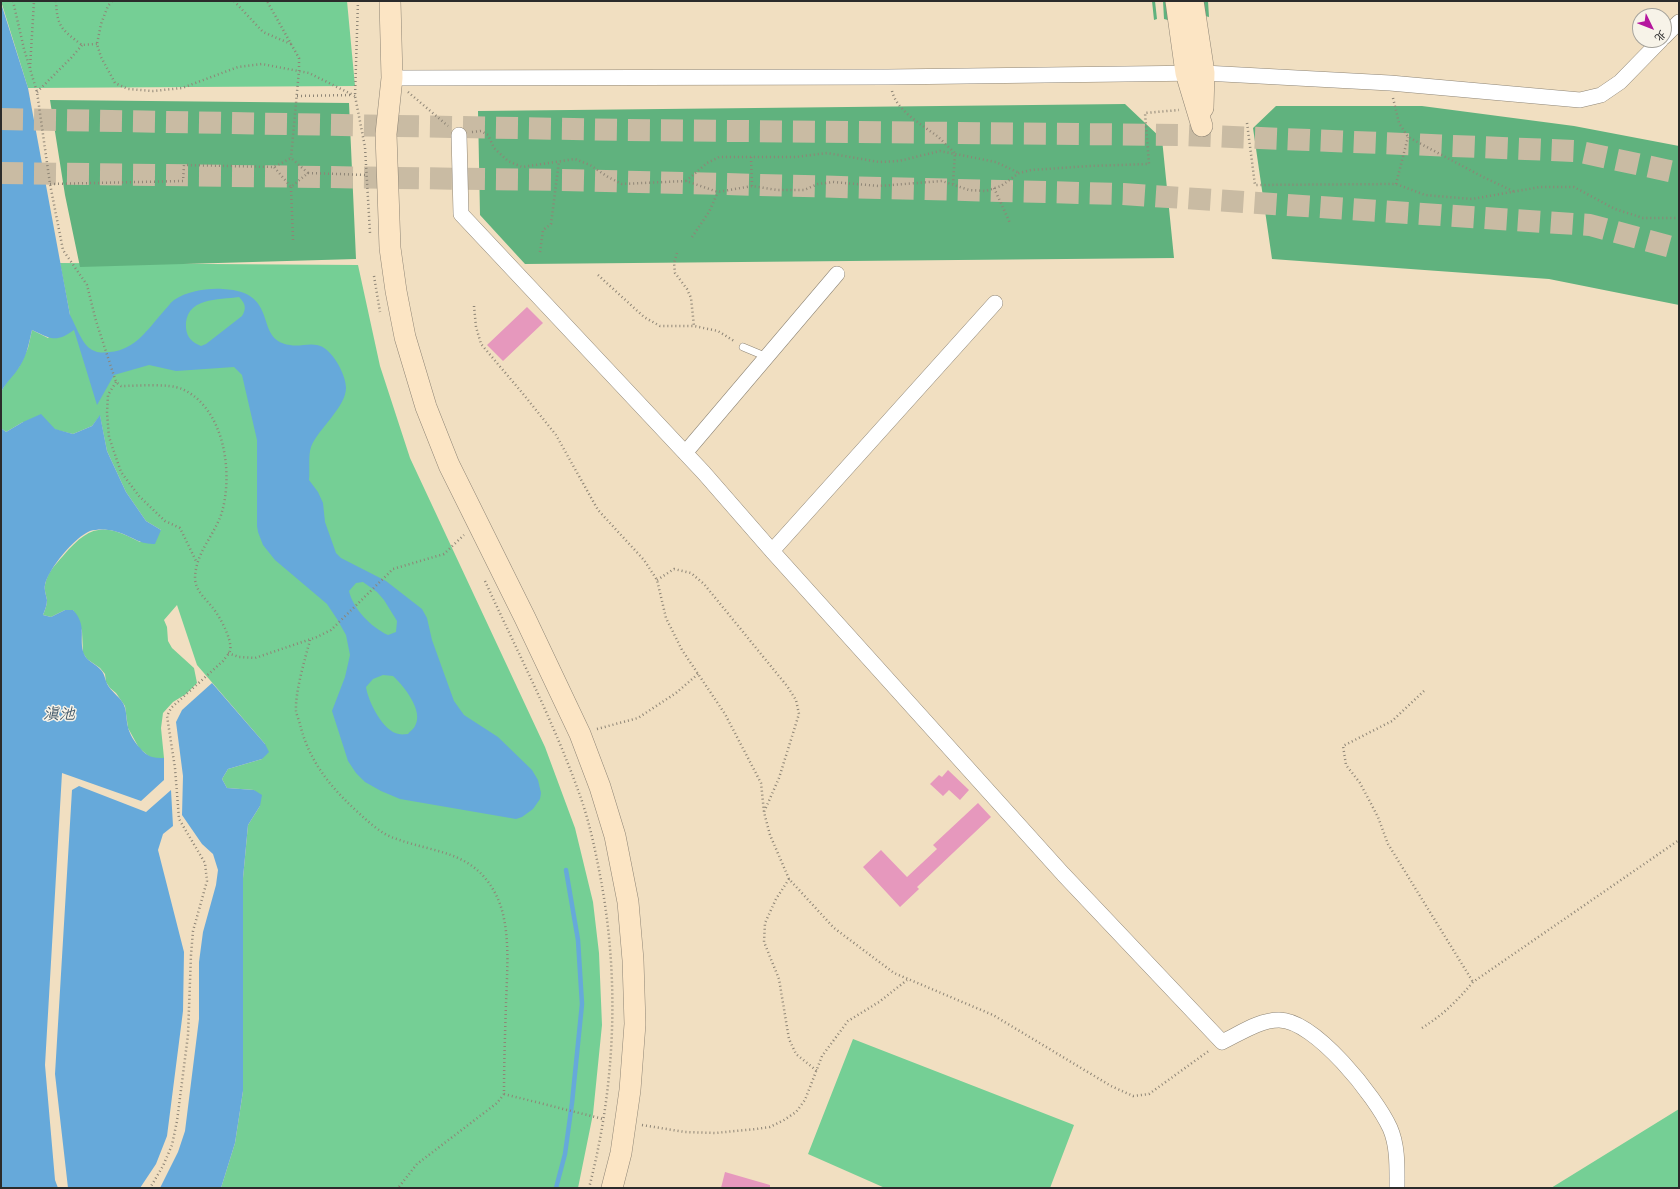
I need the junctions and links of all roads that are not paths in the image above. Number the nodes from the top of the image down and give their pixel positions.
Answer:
1 (390, 1) edge
2 (1176, 1) edge
3 (1193, 1) edge
4 (1654, 48) edge
5 (1195, 73) junction
6 (392, 78) junction
7 (1197, 109) road end
8 (459, 135) road end
9 (837, 274) dead end
10 (995, 303) dead end
11 (743, 347) road end
12 (767, 357) junction
13 (685, 453) junction
14 (772, 551) junction
15 (612, 1188) edge
16 (1397, 1188) edge

1 - 6 street
2 - 5 street
3 - 5 street
4 - 5 street
5 - 6 street
5 - 7 street
6 - 15 street
8 - 13 street
9 - 12 street
10 - 14 street
11 - 12 lane
12 - 13 street
13 - 14 street
14 - 16 street

